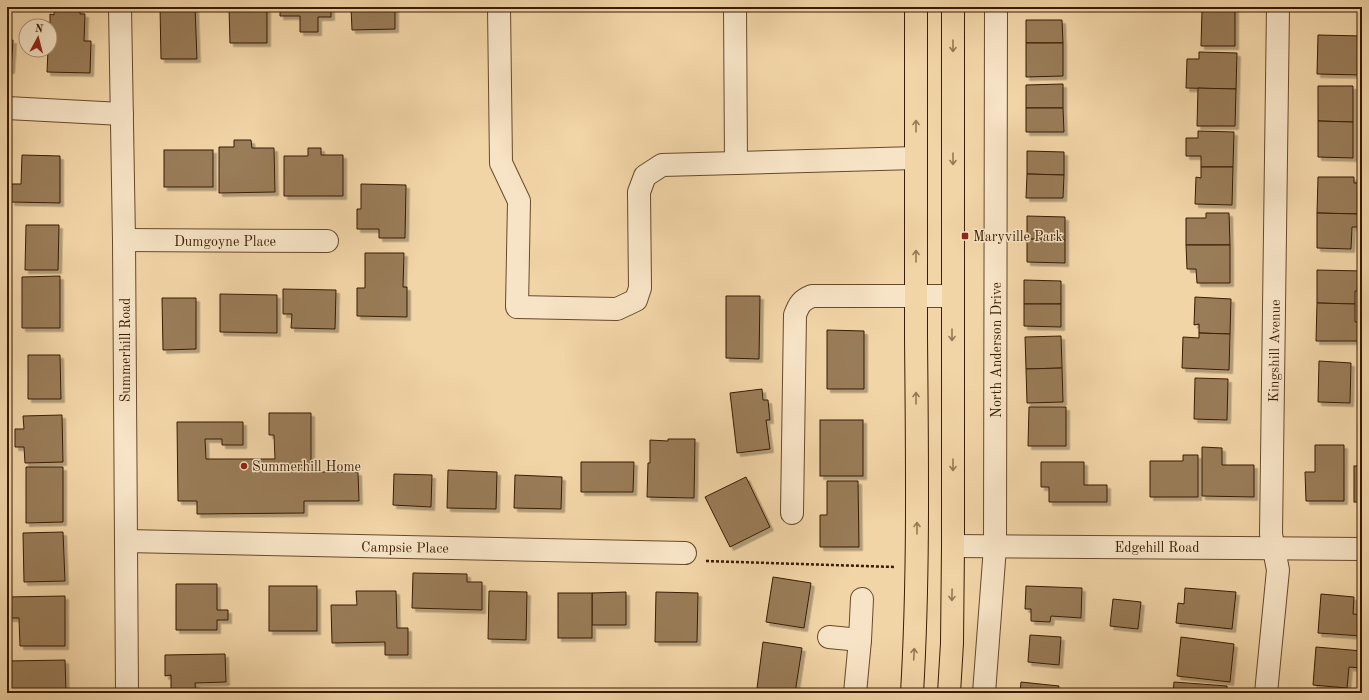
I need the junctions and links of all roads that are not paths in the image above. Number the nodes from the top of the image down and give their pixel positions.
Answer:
1 (120, 7) edge
2 (499, 7) edge
3 (735, 7) edge
4 (916, 7) edge
5 (953, 7) edge
6 (996, 7) edge
7 (1278, 7) edge
8 (7, 108) edge
9 (122, 114) junction
10 (916, 158) junction
11 (736, 163) junction
12 (124, 240) junction
13 (327, 242) dead end
14 (916, 295) junction
15 (952, 296) junction
16 (792, 513) dead end
17 (126, 541) junction
18 (953, 546) junction
19 (995, 547) junction
20 (1273, 548) junction
21 (1362, 549) edge
22 (685, 553) road end
23 (862, 600) dead end
24 (829, 637) dead end
25 (860, 640) junction
26 (127, 693) edge
27 (855, 693) edge
28 (912, 693) edge
29 (949, 693) edge
30 (984, 693) edge
31 (1266, 693) edge

1 - 9 street, Summerhill Road
2 - 11 street
3 - 11 street
10 -> 4 main road
5 -> 15 main road
6 - 19 street, North Anderson Drive
7 - 20 street, Kingshill Avenue
8 - 9 street
9 - 12 street, Summerhill Road
10 - 11 street
14 -> 10 main road
12 - 13 street, Dumgoyne Place
12 - 17 street, Summerhill Road
14 - 15 street
14 - 16 street
28 -> 14 main road
15 -> 18 main road
17 - 22 street, Campsie Place
17 - 26 street, Summerhill Road
18 - 19 street, Edgehill Road
18 -> 29 main road
19 - 20 street, Edgehill Road
19 - 30 street, North Anderson Drive
20 - 21 street, Edgehill Road
20 - 31 street, Kingshill Avenue
23 - 25 street
24 - 25 street
25 - 27 street

